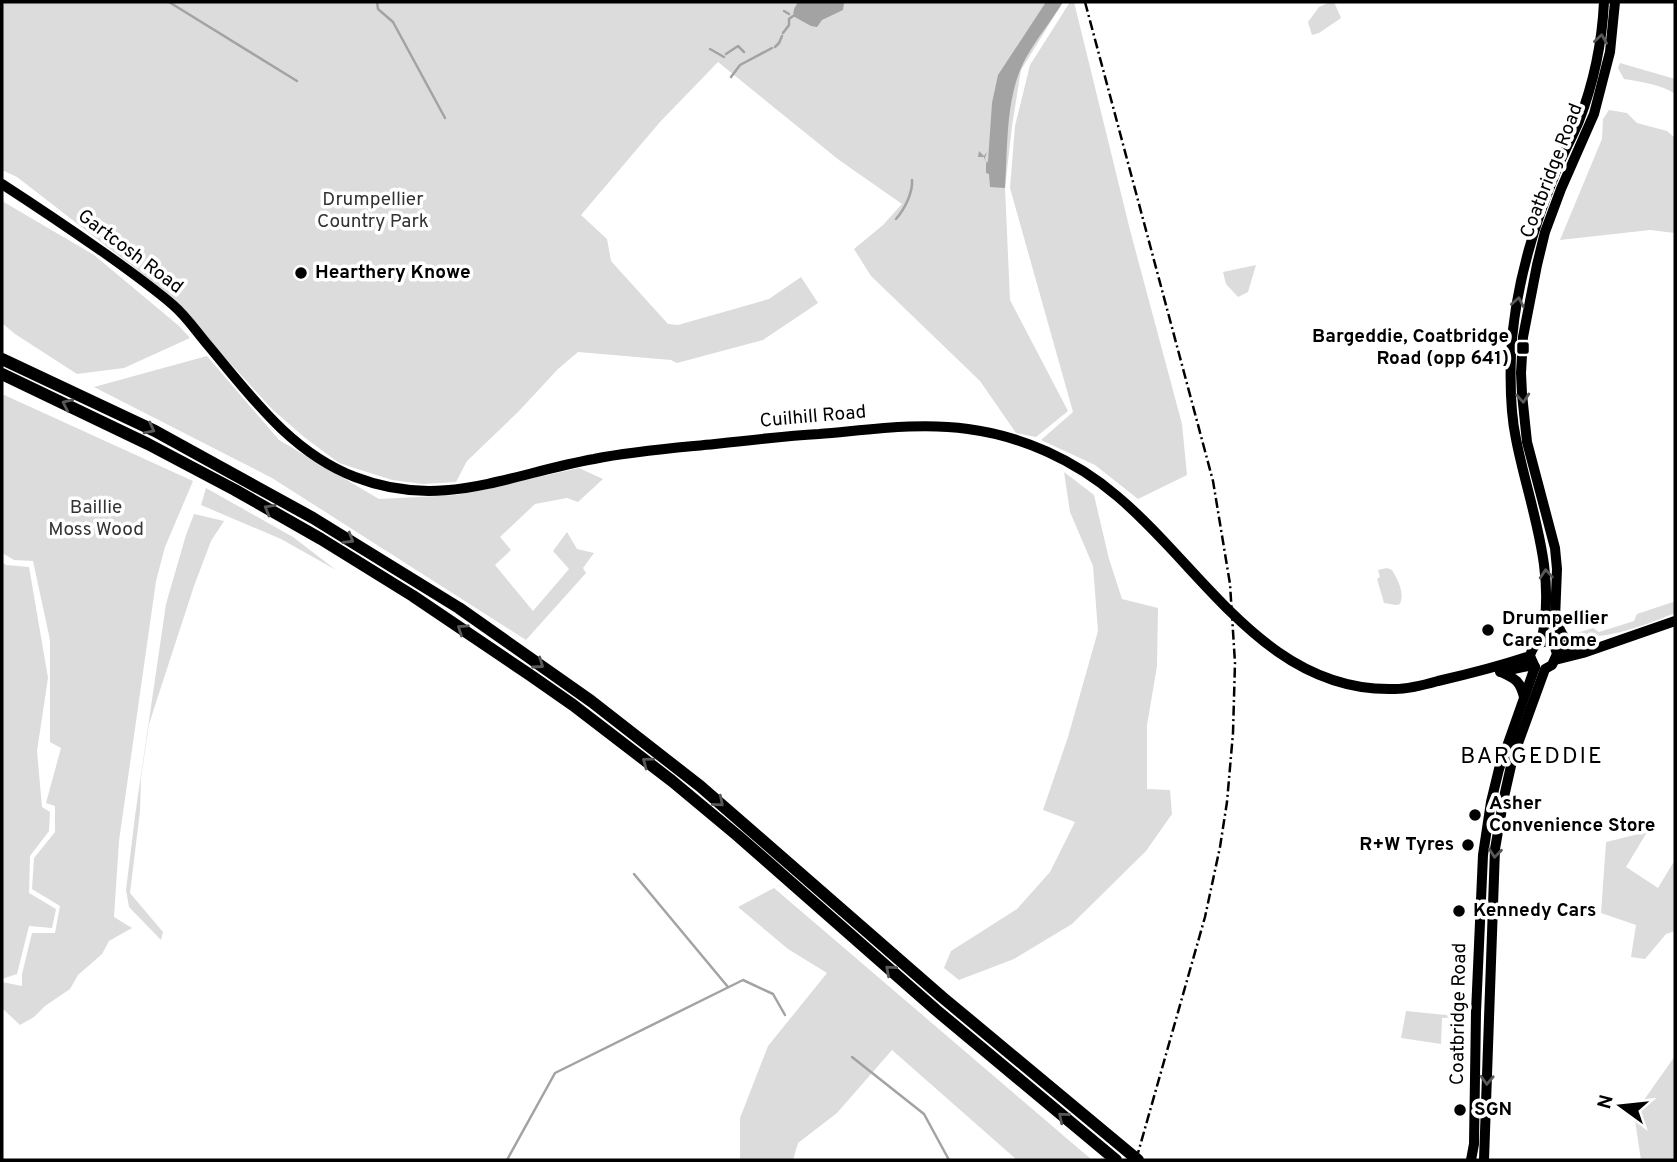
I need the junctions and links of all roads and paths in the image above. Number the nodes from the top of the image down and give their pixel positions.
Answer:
1 (1604, 2) edge
2 (1615, 2) edge
3 (2, 184) edge
4 (2, 359) edge
5 (2, 374) edge
6 (251, 397) joint
7 (1556, 619) junction
8 (1675, 621) edge
9 (1618, 640) junction
10 (1541, 642) junction
11 (1555, 646) junction
12 (1579, 646) junction
13 (1555, 660) junction
14 (1536, 664) junction
15 (1501, 671) junction
16 (1469, 674) junction
17 (1524, 697) junction
18 (1135, 1158) edge
19 (1116, 1160) edge
20 (1471, 1160) edge
21 (1484, 1160) edge

10 -> 1 main road, Coatbridge Road
2 -> 7 main road, Coatbridge Road
3 - 6 main road, Gartcosh Road
4 -> 18 highway
19 -> 5 highway
6 - 16 main road, Cuilhill Road
7 - 11 main road, Coatbridge Road
7 - 12 main road
8 - 9 main road
9 - 12 main road
9 - 13 main road
10 - 11 main road
10 - 14 main road
11 - 12 main road
11 - 13 main road
13 - 14 main road
14 - 15 main road
14 - 16 main road
14 - 17 main road, Coatbridge Road
14 -> 21 main road, Coatbridge Road
15 - 16 main road
15 - 17 main road
17 - 20 main road, Coatbridge Road

